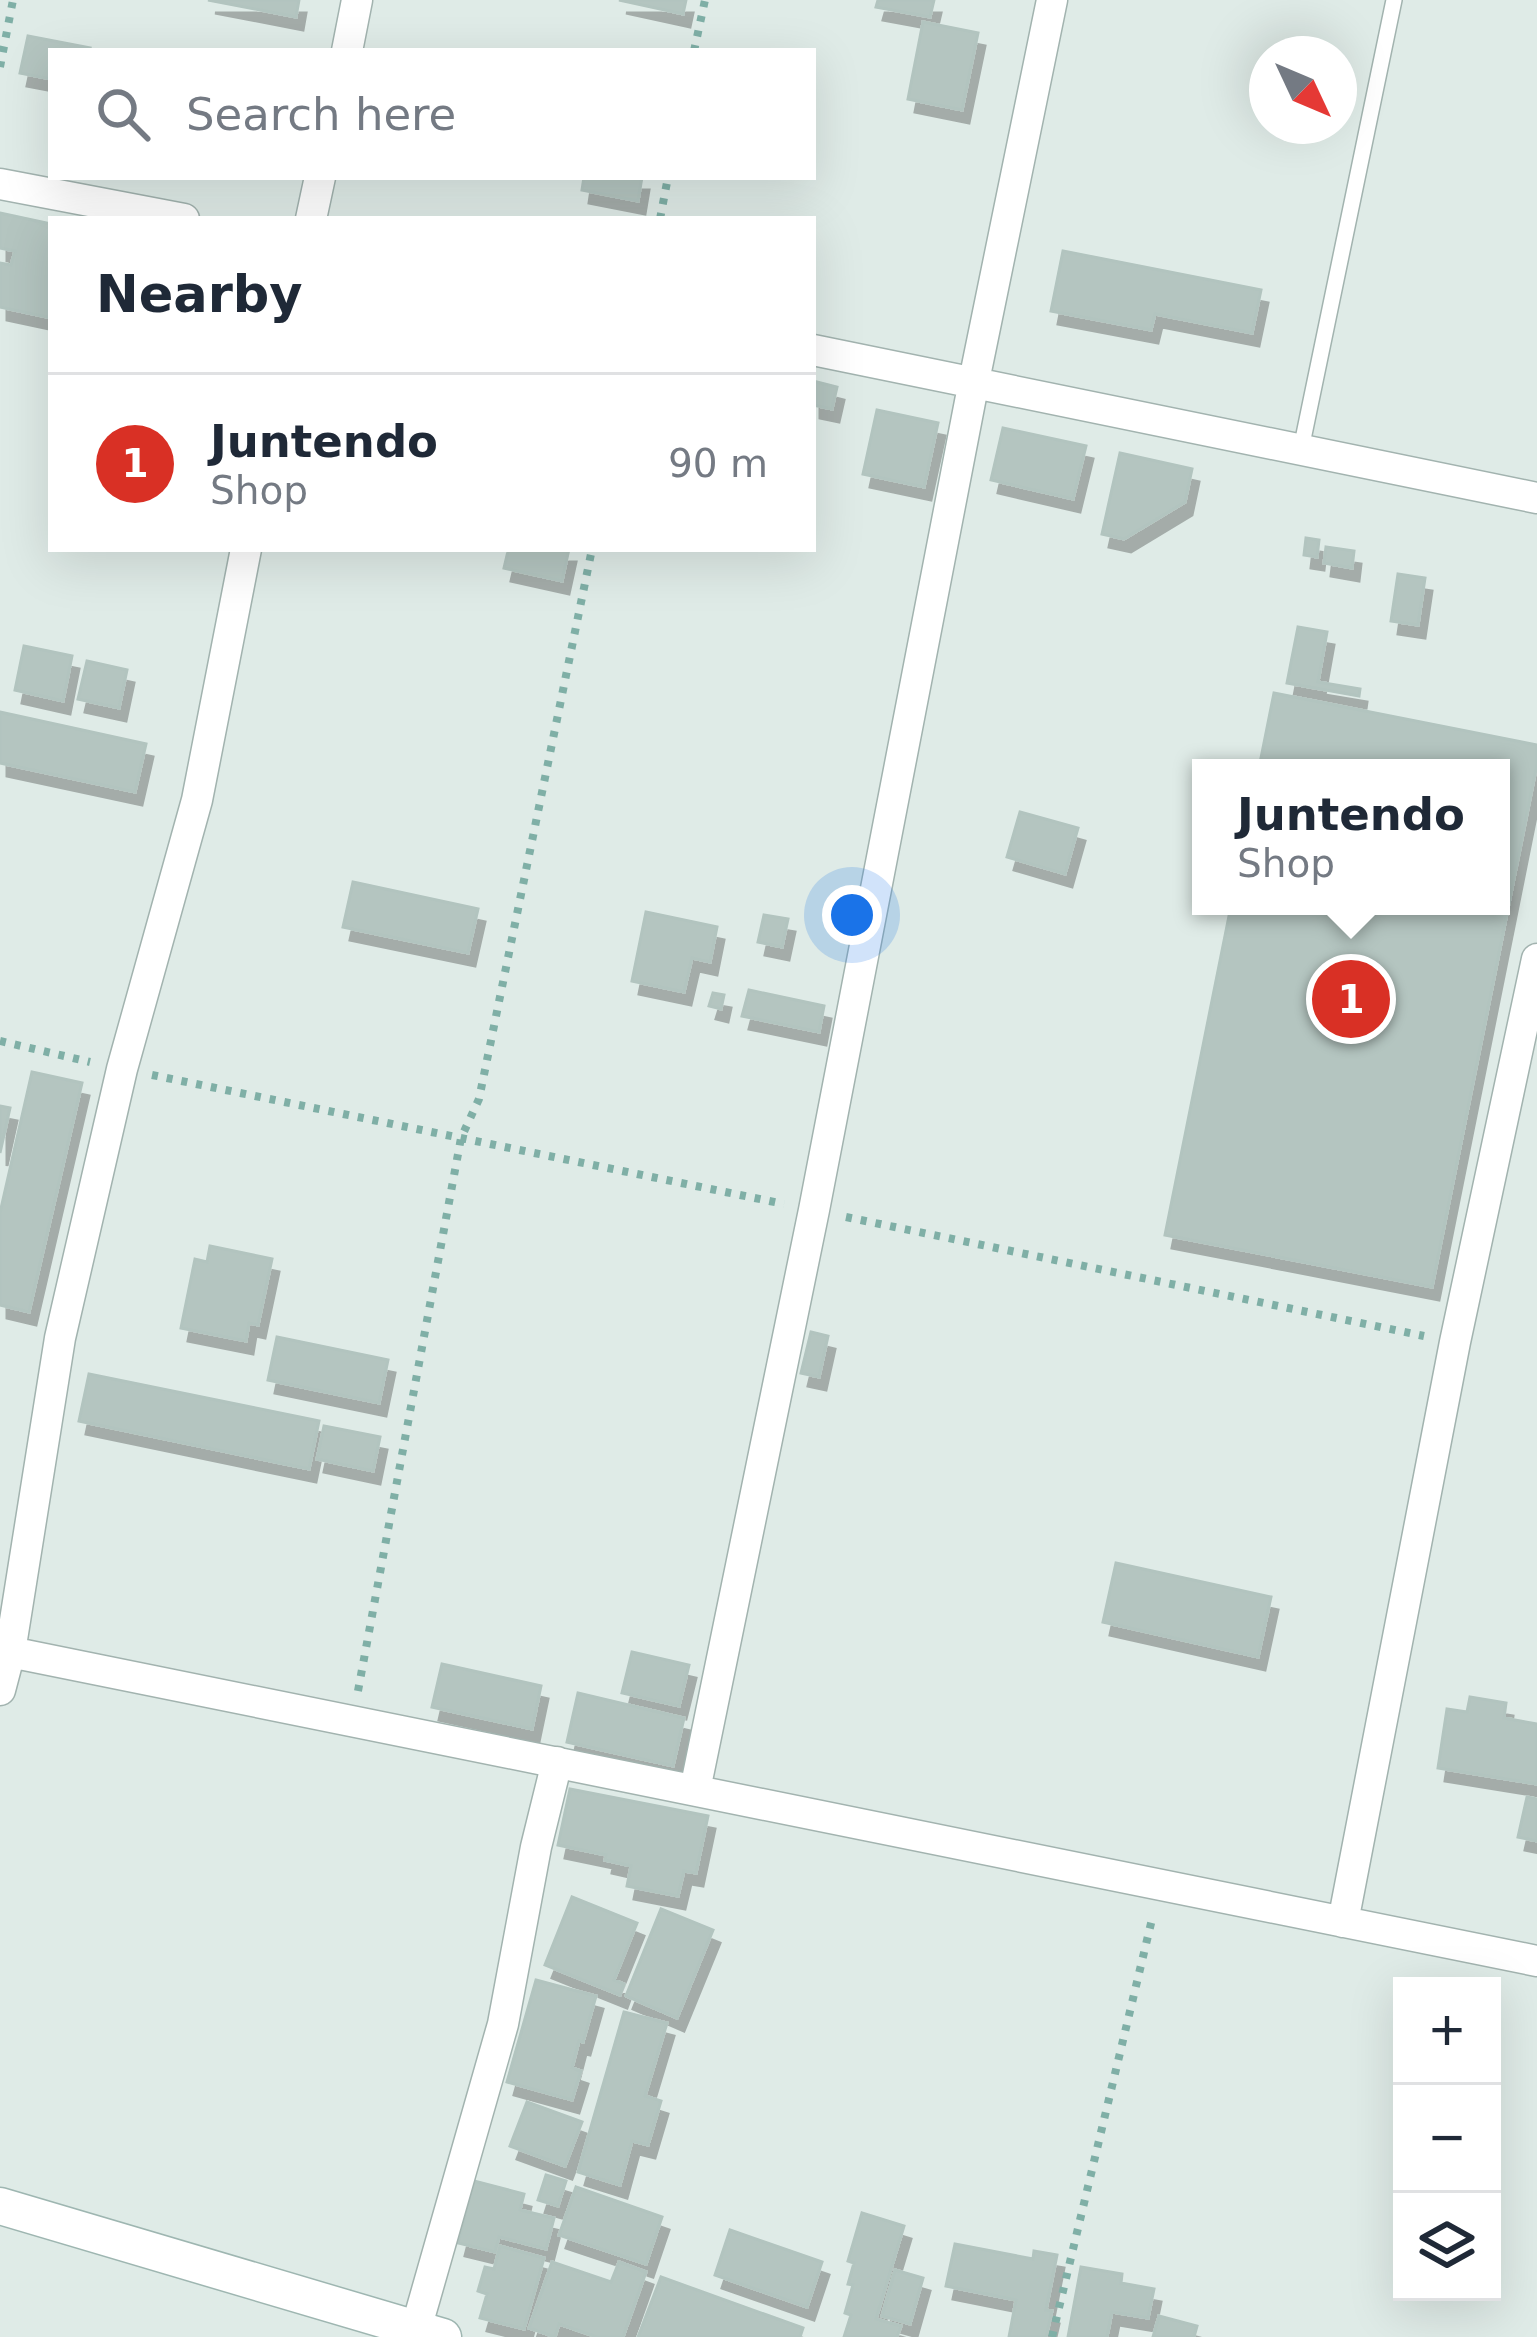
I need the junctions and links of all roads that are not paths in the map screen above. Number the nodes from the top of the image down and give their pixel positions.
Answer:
1 (358, 0) edge
2 (1052, 0) edge
3 (1394, 0) edge
4 (348, 48) edge
5 (319, 180) edge
6 (0, 184) edge
7 (168, 216) edge
8 (312, 216) edge
9 (816, 351) edge
10 (974, 381) junction
11 (1301, 449) junction
12 (1537, 498) edge
13 (245, 552) edge
14 (1537, 959) edge
15 (10, 1652) junction
16 (0, 1690) edge
17 (557, 1762) junction
18 (695, 1790) junction
19 (1342, 1922) junction
20 (1537, 1961) edge
21 (0, 2206) edge
22 (342, 2323) edge
23 (429, 2333) edge

1 - 4 street
2 - 10 street
3 - 11 lane
5 - 8 street
6 - 7 street
9 - 10 street
10 - 11 street
10 - 18 street
11 - 12 street
13 - 15 street
14 - 19 street
15 - 16 street
15 - 17 street
17 - 18 street
17 - 23 street
18 - 19 street
19 - 20 street
21 - 22 main road
22 - 23 main road

